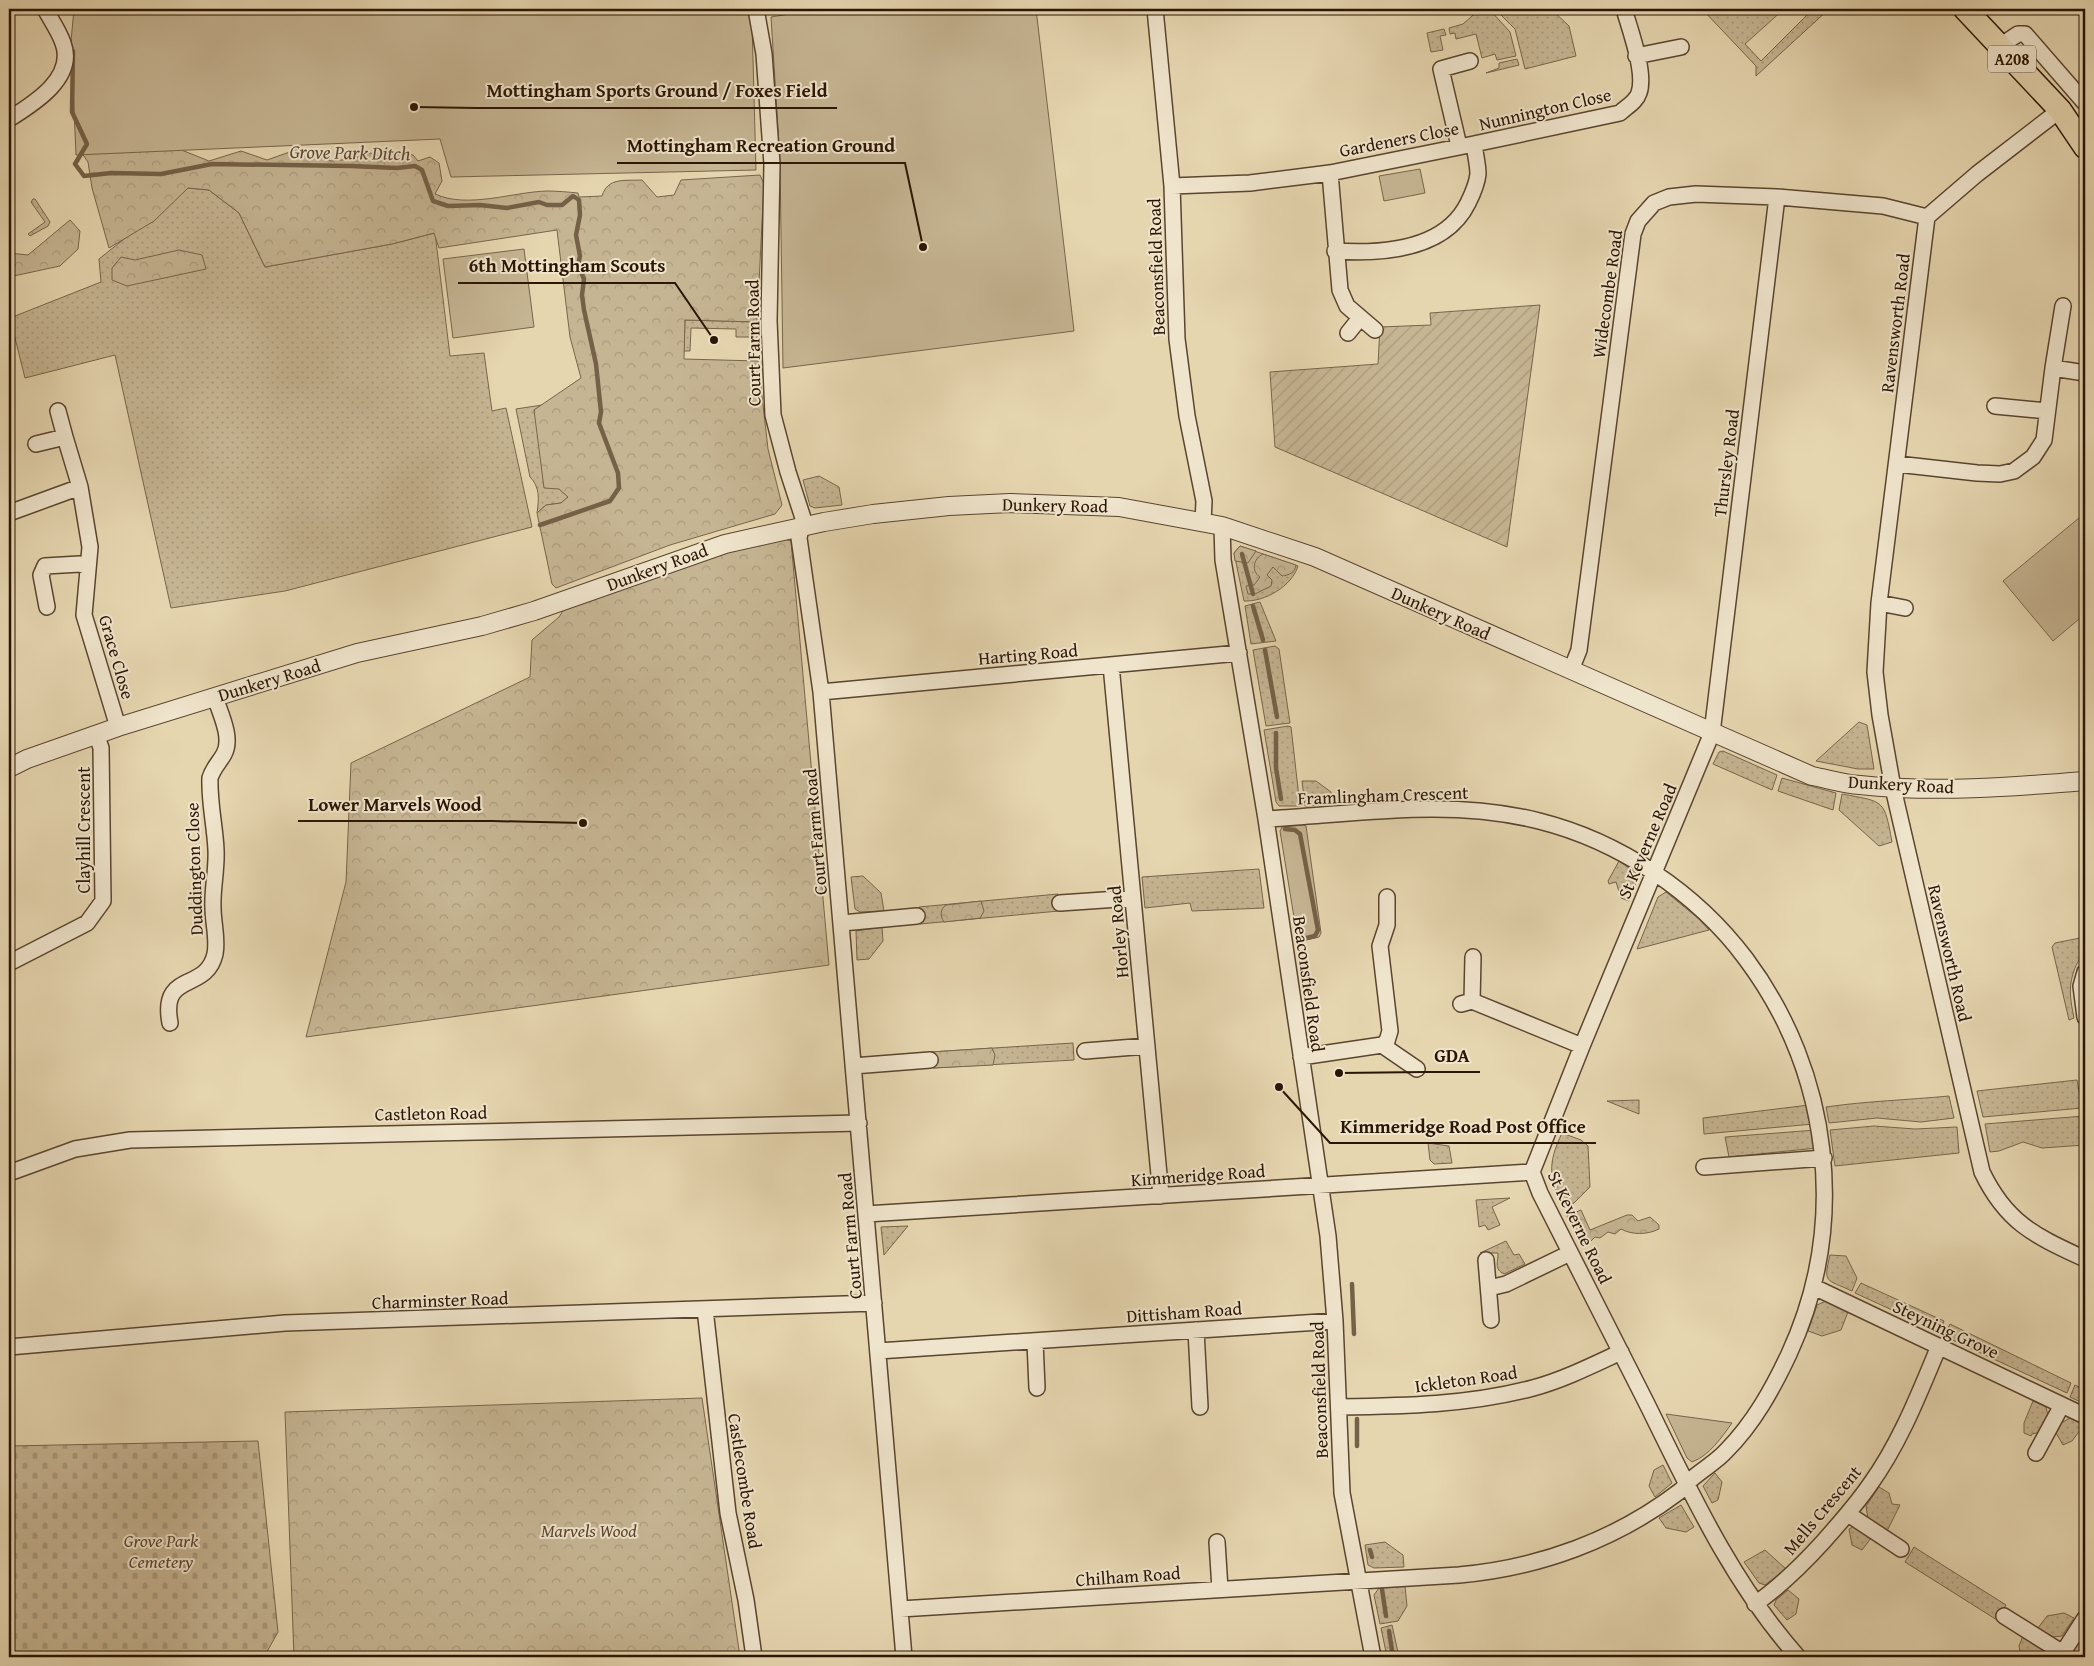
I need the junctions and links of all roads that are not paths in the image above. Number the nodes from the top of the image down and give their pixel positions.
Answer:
1 (46, 9) edge
2 (756, 9) edge
3 (1155, 9) edge
4 (1624, 9) edge
5 (1965, 9) edge
6 (2000, 46) junction
7 (1681, 47) dead end
8 (1636, 56) junction
9 (1470, 61) dead end
10 (2085, 103) edge
11 (2060, 110) junction
12 (9, 119) edge
13 (1466, 145) junction
14 (2085, 147) edge
15 (1330, 173) junction
16 (1172, 186) junction
17 (1777, 197) junction
18 (1927, 218) junction
19 (1335, 251) junction
20 (2063, 306) dead end
21 (1360, 318) junction
22 (1375, 330) dead end
23 (1348, 333) dead end
24 (2053, 368) junction
25 (2085, 373) edge
26 (1995, 406) dead end
27 (58, 411) dead end
28 (2047, 411) junction
29 (65, 436) junction
30 (36, 444) dead end
31 (1897, 464) junction
32 (80, 487) junction
33 (9, 513) edge
34 (1203, 522) junction
35 (1222, 526) junction
36 (801, 527) junction
37 (88, 567) junction
38 (1879, 603) junction
39 (47, 607) dead end
40 (1904, 608) dead end
41 (1239, 653) junction
42 (1111, 665) junction
43 (1571, 670) junction
44 (821, 692) junction
45 (215, 697) junction
46 (118, 727) junction
47 (1712, 733) junction
48 (97, 736) junction
49 (9, 768) edge
50 (2085, 781) edge
51 (1892, 788) junction
52 (1266, 819) junction
53 (1653, 873) junction
54 (1387, 897) dead end
55 (1133, 898) junction
56 (1060, 903) dead end
57 (917, 916) dead end
58 (842, 923) junction
59 (1473, 957) dead end
60 (9, 963) edge
61 (2085, 972) edge
62 (2085, 1017) edge
63 (170, 1023) dead end
64 (1382, 1045) junction
65 (1148, 1046) junction
66 (1582, 1046) junction
67 (1085, 1051) dead end
68 (1301, 1057) junction
69 (930, 1060) dead end
70 (853, 1066) junction
71 (1417, 1068) dead end
72 (859, 1123) junction
73 (1824, 1158) junction
74 (1704, 1167) dead end
75 (1532, 1172) junction
76 (9, 1173) edge
77 (1320, 1186) junction
78 (1161, 1196) junction
79 (866, 1214) junction
80 (1570, 1253) junction
81 (2085, 1259) edge
82 (1486, 1260) dead end
83 (1814, 1287) junction
84 (1489, 1288) junction
85 (874, 1303) junction
86 (705, 1309) junction
87 (1491, 1320) dead end
88 (1335, 1321) junction
89 (1196, 1330) junction
90 (1034, 1342) junction
91 (1939, 1346) junction
92 (9, 1347) edge
93 (878, 1351) junction
94 (1622, 1352) junction
95 (1037, 1388) dead end
96 (2062, 1405) junction
97 (1200, 1407) dead end
98 (1338, 1407) junction
99 (2085, 1416) edge
100 (2036, 1453) dead end
101 (1687, 1484) junction
102 (1848, 1514) junction
103 (1217, 1542) dead end
104 (1901, 1549) dead end
105 (1358, 1581) junction
106 (1220, 1589) junction
107 (1755, 1604) junction
108 (900, 1609) junction
109 (2004, 1616) dead end
110 (2085, 1618) edge
111 (2061, 1655) edge
112 (754, 1657) edge
113 (904, 1657) edge
114 (1373, 1657) edge
115 (1798, 1657) edge

1 - 12 street
2 - 36 street, Court Farm Road
3 - 16 street, Beaconsfield Road
4 - 8 street, Nunnington Close
5 - 6 main road, A208
6 - 10 street
6 - 11 main road, A208
7 - 8 street
8 - 13 street, Nunnington Close
9 - 13 street
11 - 14 main road, A208
11 - 18 street
13 - 15 street, Gardeners Close
13 - 19 street, Gardeners Close
15 - 16 street, Gardeners Close
15 - 19 street, Gardeners Close
16 - 34 street, Beaconsfield Road
17 - 18 street, Widecombe Road
17 - 43 street, Widecombe Road
17 - 47 street, Thursley Road
18 - 31 street, Ravensworth Road
19 - 21 street, Gardeners Close
20 - 24 street
21 - 22 street, Gardeners Close
21 - 23 street
24 - 25 street
24 - 28 street
26 - 28 street
27 - 29 street, Grace Close
28 - 31 street
29 - 30 street
29 - 32 street, Grace Close
31 - 38 street, Ravensworth Road
32 - 33 street
32 - 37 street, Grace Close
34 - 35 street, Dunkery Road
34 - 36 street, Dunkery Road
35 - 41 street, Beaconsfield Road
35 - 43 street, Dunkery Road
36 - 44 street, Court Farm Road
36 - 45 street, Dunkery Road
37 - 39 street
37 - 46 street, Grace Close
38 - 40 street
38 - 51 street, Ravensworth Road
41 - 42 street, Harting Road
41 - 52 street, Beaconsfield Road
42 - 44 street, Harting Road
42 - 55 street, Horley Road
43 - 47 street, Dunkery Road
44 - 58 street, Court Farm Road
45 - 46 street, Dunkery Road
45 - 63 street, Duddington Close
46 - 48 street, Dunkery Road
47 - 51 street, Dunkery Road
47 - 53 street, St Keverne Road
48 - 49 street, Dunkery Road
48 - 60 street, Clayhill Crescent
50 - 51 street, Dunkery Road
51 - 81 street, Ravensworth Road
52 - 53 street, Framlingham Crescent
52 - 68 street, Beaconsfield Road
53 - 66 street, St Keverne Road
53 - 73 street, Framlingham Crescent
54 - 64 street
55 - 56 street
55 - 65 street, Horley Road
57 - 58 street
58 - 70 street, Court Farm Road
59 - 66 street
61 - 62 street
64 - 68 street
64 - 71 street
65 - 67 street
65 - 78 street, Horley Road
66 - 75 street, St Keverne Road
68 - 77 street, Beaconsfield Road
69 - 70 street
70 - 72 street, Court Farm Road
72 - 76 street, Castleton Road
72 - 79 street, Court Farm Road
73 - 74 street
73 - 83 street, Framlingham Crescent
75 - 77 street, Kimmeridge Road
75 - 80 street, St Keverne Road
77 - 78 street, Kimmeridge Road
77 - 88 street, Beaconsfield Road
78 - 79 street, Kimmeridge Road
79 - 85 street, Court Farm Road
80 - 84 street
80 - 94 street, St Keverne Road
82 - 84 street
83 - 91 street, Steyning Grove
83 - 101 street, Framlingham Crescent
84 - 87 street
85 - 86 street, Charminster Road
85 - 93 street, Court Farm Road
86 - 92 street, Charminster Road
86 - 112 street, Castlecombe Road
88 - 89 street, Dittisham Road
88 - 98 street, Beaconsfield Road
89 - 90 street, Dittisham Road
89 - 97 street
90 - 93 street, Dittisham Road
90 - 95 street
91 - 96 street, Steyning Grove
91 - 102 street, Mells Crescent
93 - 108 street, Court Farm Road
94 - 98 street, Ickleton Road
94 - 101 street, St Keverne Road
96 - 99 street, Steyning Grove
96 - 100 street
98 - 105 street, Beaconsfield Road
101 - 105 street, Framlingham Crescent
101 - 107 street, St Keverne Road
102 - 104 street
102 - 107 street, Mells Crescent
103 - 106 street
105 - 106 street, Chilham Road
105 - 114 street, Beaconsfield Road
106 - 108 street, Chilham Road
107 - 115 street, St Keverne Road
108 - 113 street, Court Farm Road
109 - 111 street
110 - 111 street

